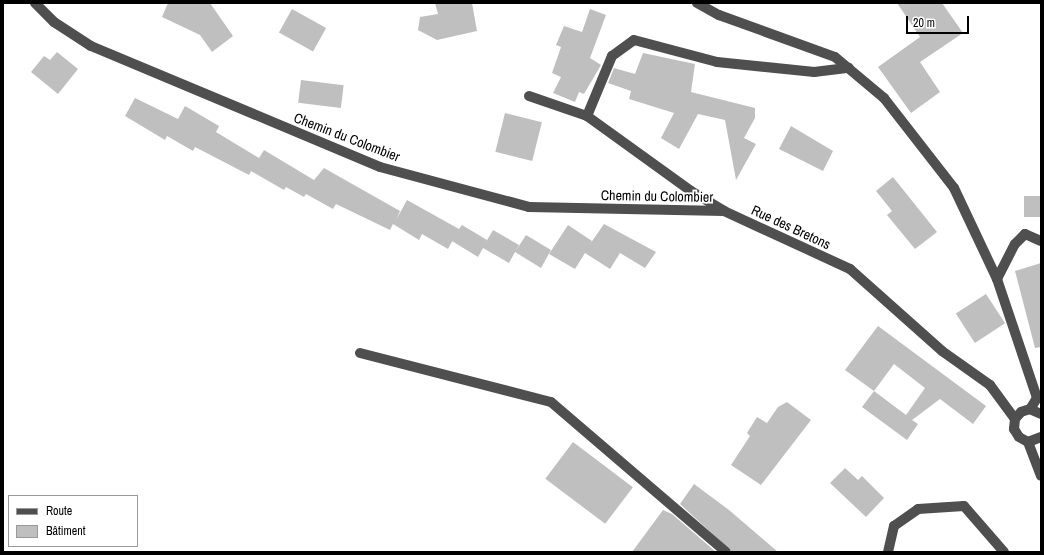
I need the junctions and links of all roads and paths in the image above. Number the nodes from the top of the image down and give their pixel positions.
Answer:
1 (35, 3) edge
2 (697, 3) edge
3 (849, 68) junction
4 (529, 96) dead end
5 (587, 116) junction
6 (724, 211) junction
7 (1041, 240) edge
8 (997, 279) junction
9 (360, 353) dead end
10 (1030, 409) junction
11 (1041, 414) edge
12 (1015, 419) junction
13 (1041, 437) edge
14 (1028, 442) junction
15 (1041, 476) edge
16 (726, 552) edge
17 (888, 552) edge
18 (1004, 552) edge

1 - 6 street, Chemin du Colombier
2 - 3 street
3 - 5 street
3 - 8 street
4 - 5 street, Rue des Bretons
5 - 6 street, Rue des Bretons
6 - 12 street, Rue des Bretons
7 - 8 street
8 - 10 street
9 - 16 street
10 - 11 street
10 - 12 street
12 - 14 street
13 - 14 street
14 - 15 street
17 - 18 street

